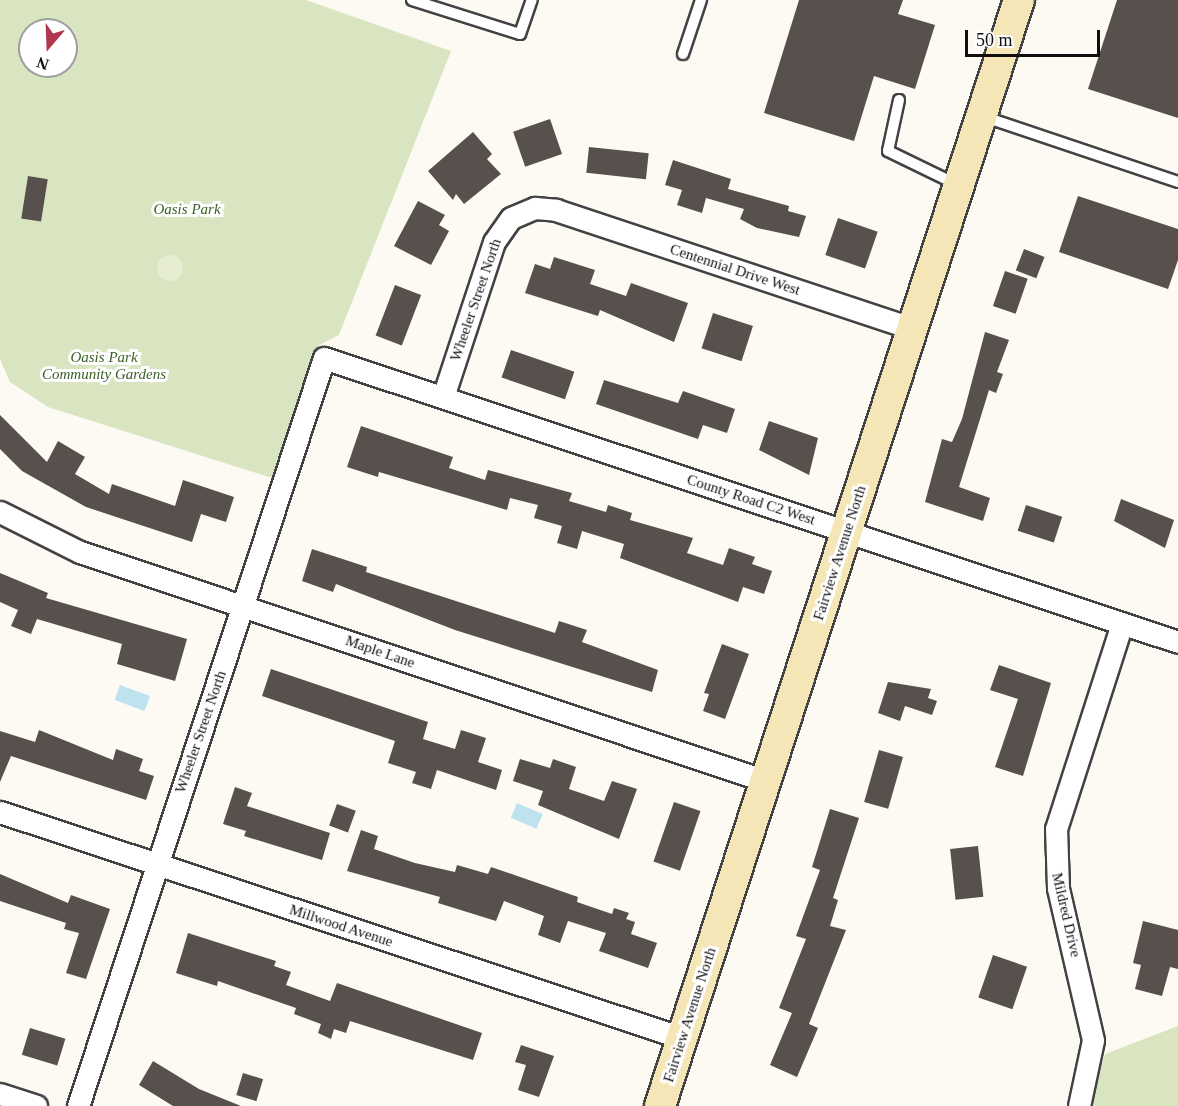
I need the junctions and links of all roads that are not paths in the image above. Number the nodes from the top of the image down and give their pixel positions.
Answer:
1 (412, 0) edge
2 (532, 0) edge
3 (701, 0) edge
4 (1019, 0) edge
5 (683, 54) dead end
6 (899, 100) dead end
7 (982, 116) junction
8 (1178, 182) edge
9 (959, 185) junction
10 (556, 210) joint
11 (913, 329) junction
12 (324, 358) joint
13 (443, 397) junction
14 (0, 512) edge
15 (847, 531) junction
16 (243, 606) junction
17 (1122, 623) junction
18 (1178, 642) edge
19 (766, 781) junction
20 (0, 812) edge
21 (156, 865) junction
22 (682, 1038) junction
23 (0, 1094) edge
24 (36, 1106) edge
25 (78, 1106) edge
26 (660, 1106) edge
27 (1079, 1106) edge

1 - 2 lane
3 - 5 lane
4 - 7 street, Fairview Avenue North
6 - 9 lane
7 - 8 lane
7 - 9 street, Fairview Avenue North
9 - 11 street, Fairview Avenue North
10 - 11 street, Centennial Drive West
10 - 13 street, Wheeler Street North
11 - 15 street, Fairview Avenue North
12 - 13 street, County Road C2 West
12 - 16 street, Wheeler Street North
13 - 15 street, County Road C2 West
14 - 16 street, Maple Lane
15 - 17 street, County Road C2 West
15 - 19 street, Fairview Avenue North
16 - 19 street, Maple Lane
16 - 21 street, Wheeler Street North
17 - 18 street, County Road C2 West
17 - 27 street, Mildred Drive
19 - 22 street, Fairview Avenue North
20 - 21 street, Millwood Avenue
21 - 22 street, Millwood Avenue
21 - 25 street, Wheeler Street North
22 - 26 street, Fairview Avenue North
23 - 24 street

